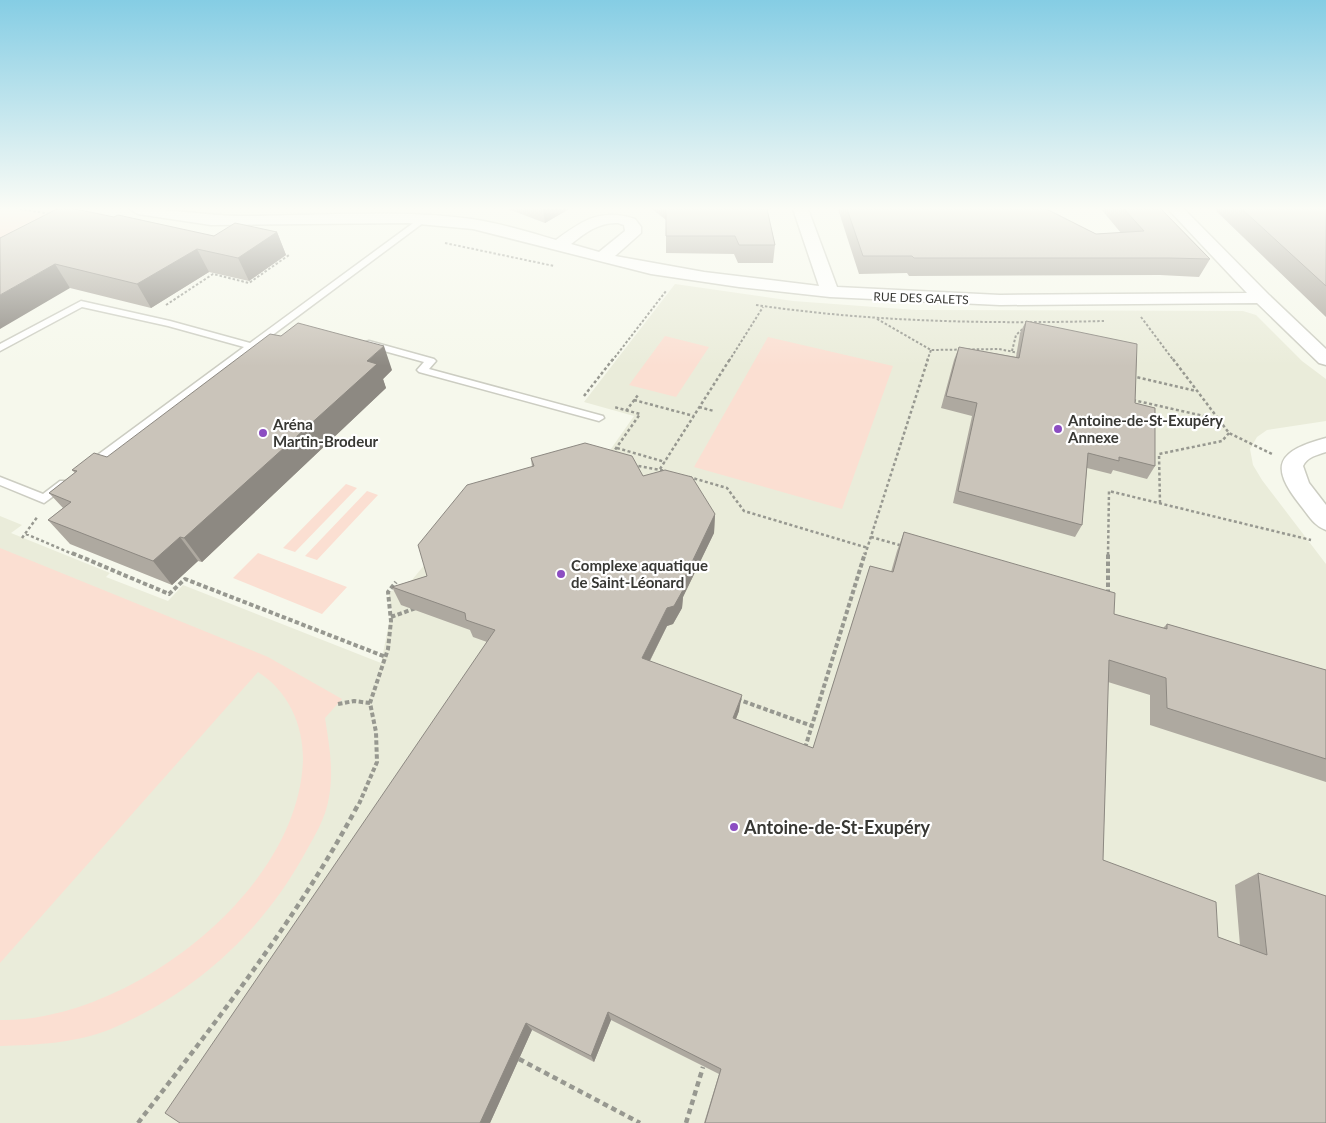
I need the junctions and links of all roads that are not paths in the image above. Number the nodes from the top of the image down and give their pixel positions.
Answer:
1 (363, 261) edge
2 (622, 261) edge
3 (819, 261) edge
4 (1227, 261) edge
5 (830, 292) junction
6 (1262, 298) junction
7 (284, 322) junction
8 (297, 325) edge
9 (363, 343) edge
10 (251, 346) junction
11 (0, 348) edge
12 (1326, 359) edge
13 (599, 418) dead end
14 (1326, 445) edge
15 (0, 481) edge
16 (1326, 521) edge

1 - 7 lane
2 - 5 street, RUE DES GALETS
3 - 5 street
4 - 6 street
5 - 6 street, RUE DES GALETS
6 - 12 street
7 - 8 lane
7 - 10 lane
9 - 13 lane
10 - 11 lane
10 - 15 lane
14 - 16 street

